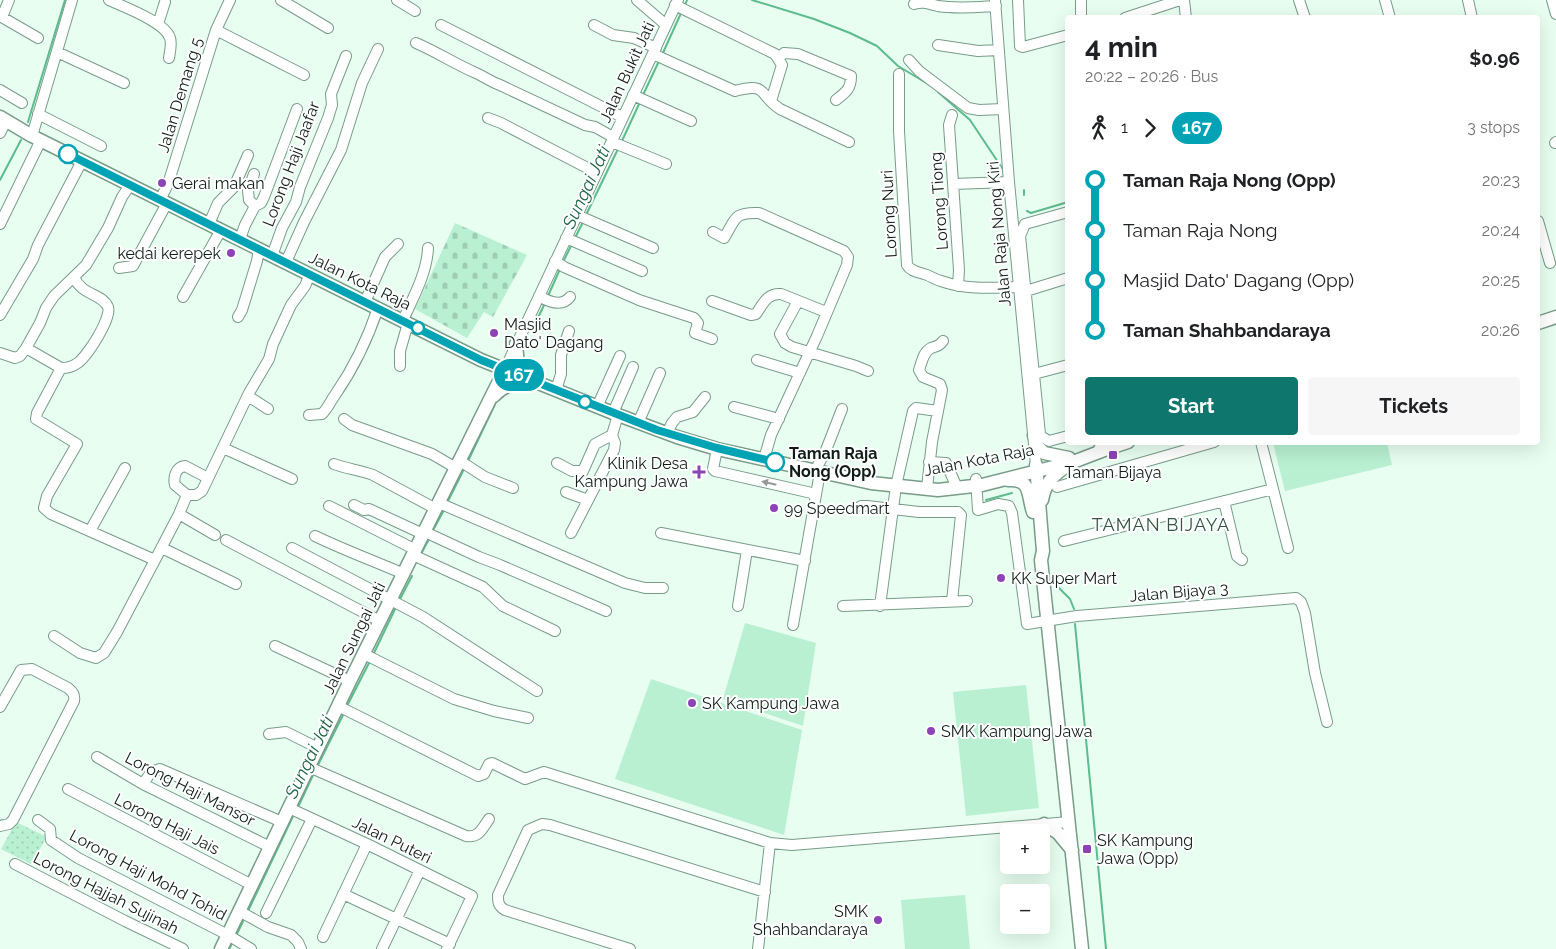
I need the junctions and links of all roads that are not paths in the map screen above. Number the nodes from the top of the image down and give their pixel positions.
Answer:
1 (9, 0) edge
2 (72, 0) edge
3 (109, 0) edge
4 (230, 0) edge
5 (281, 0) edge
6 (396, 0) edge
7 (637, 0) edge
8 (1018, 0) edge
9 (1081, 0) edge
10 (1143, 0) edge
11 (1182, 0) edge
12 (1299, 0) edge
13 (1385, 0) edge
14 (1469, 0) edge
15 (1552, 0) edge
16 (165, 2) dead end
17 (996, 3) edge
18 (914, 4) dead end
19 (681, 6) edge
20 (414, 10) dead end
21 (1144, 12) junction
22 (1556, 14) edge
23 (1082, 15) edge
24 (1135, 15) edge
25 (1185, 15) edge
26 (1305, 15) edge
27 (1389, 15) edge
28 (1472, 15) edge
29 (1, 16) edge
30 (158, 24) junction
31 (594, 25) dead end
32 (666, 25) junction
33 (440, 26) dead end
34 (328, 28) dead end
35 (216, 30) junction
36 (1065, 36) edge
37 (38, 38) dead end
38 (416, 43) dead end
39 (938, 44) dead end
40 (378, 49) dead end
41 (999, 50) junction
42 (655, 51) junction
43 (57, 52) junction
44 (346, 56) dead end
45 (169, 58) dead end
46 (778, 58) junction
47 (909, 60) dead end
48 (899, 74) dead end
49 (304, 75) dead end
50 (124, 83) dead end
51 (0, 90) edge
52 (639, 97) junction
53 (836, 100) dead end
54 (771, 101) junction
55 (22, 103) dead end
56 (298, 108) dead end
57 (1003, 109) junction
58 (38, 114) junction
59 (952, 115) dead end
60 (622, 117) junction
61 (488, 118) dead end
62 (3, 119) edge
63 (691, 122) dead end
64 (0, 133) edge
65 (36, 138) junction
66 (616, 142) junction
67 (849, 142) dead end
68 (101, 146) dead end
69 (248, 156) dead end
70 (82, 161) junction
71 (666, 164) dead end
72 (597, 173) junction
73 (254, 174) dead end
74 (1009, 182) junction
75 (953, 184) junction
76 (130, 185) junction
77 (164, 202) junction
78 (256, 206) junction
79 (1065, 213) edge
80 (581, 218) junction
81 (0, 224) edge
82 (209, 224) junction
83 (221, 230) junction
84 (713, 232) dead end
85 (1540, 232) edge
86 (240, 239) junction
87 (571, 240) junction
88 (398, 244) dead end
89 (428, 248) dead end
90 (653, 248) dead end
91 (259, 249) junction
92 (272, 256) junction
93 (286, 262) junction
94 (1550, 263) dead end
95 (560, 264) junction
96 (119, 268) dead end
97 (642, 271) dead end
98 (310, 274) junction
99 (74, 277) junction
100 (1065, 279) edge
101 (958, 286) junction
102 (1022, 289) junction
103 (183, 297) dead end
104 (570, 297) dead end
105 (544, 299) junction
106 (798, 300) junction
107 (712, 301) dead end
108 (365, 302) junction
109 (378, 308) junction
110 (826, 312) junction
111 (0, 315) edge
112 (238, 316) dead end
113 (1556, 318) edge
114 (405, 322) junction
115 (1540, 322) edge
116 (569, 332) dead end
117 (712, 339) dead end
118 (943, 341) dead end
119 (516, 344) junction
120 (26, 348) junction
121 (809, 352) junction
122 (0, 353) edge
123 (620, 356) dead end
124 (481, 360) junction
125 (757, 360) dead end
126 (1065, 365) edge
127 (400, 366) dead end
128 (633, 367) dead end
129 (61, 368) junction
130 (505, 370) junction
131 (868, 371) dead end
132 (800, 372) junction
133 (660, 373) dead end
134 (1034, 374) junction
135 (531, 380) junction
136 (556, 390) junction
137 (248, 396) junction
138 (705, 397) dead end
139 (488, 403) junction
140 (597, 407) junction
141 (734, 407) dead end
142 (268, 409) dead end
143 (842, 409) dead end
144 (938, 410) junction
145 (616, 414) junction
146 (309, 415) dead end
147 (778, 418) junction
148 (344, 419) dead end
149 (1031, 421) junction
150 (638, 423) junction
151 (667, 434) junction
152 (1034, 435) junction
153 (612, 436) junction
154 (1065, 437) edge
155 (1119, 445) edge
156 (1203, 445) edge
157 (1262, 445) edge
158 (223, 448) junction
159 (717, 448) junction
160 (764, 459) junction
161 (1071, 460) junction
162 (929, 462) junction
163 (557, 463) dead end
164 (334, 464) dead end
165 (462, 465) junction
166 (125, 468) dead end
167 (1033, 469) junction
168 (818, 471) junction
169 (208, 478) junction
170 (292, 480) dead end
171 (1003, 480) junction
172 (976, 482) junction
173 (955, 483) junction
174 (896, 486) junction
175 (1058, 486) dead end
176 (513, 488) dead end
177 (930, 489) junction
178 (1273, 489) junction
179 (566, 492) dead end
180 (816, 494) junction
181 (187, 495) junction
182 (588, 500) junction
183 (1224, 501) junction
184 (354, 505) dead end
185 (330, 506) dead end
186 (441, 506) junction
187 (861, 506) dead end
188 (893, 510) junction
189 (1036, 511) junction
190 (179, 514) junction
191 (90, 531) junction
192 (571, 533) dead end
193 (661, 533) dead end
194 (427, 534) junction
195 (215, 535) dead end
196 (315, 536) dead end
197 (226, 540) dead end
198 (1064, 541) dead end
199 (162, 548) junction
200 (292, 548) dead end
201 (1288, 548) dead end
202 (747, 550) junction
203 (414, 552) junction
204 (155, 560) junction
205 (1242, 560) dead end
206 (805, 562) junction
207 (404, 574) junction
208 (236, 584) dead end
209 (663, 588) dead end
210 (967, 601) dead end
211 (395, 602) junction
212 (952, 602) junction
213 (738, 606) dead end
214 (843, 606) dead end
215 (880, 606) junction
216 (606, 611) dead end
217 (1047, 620) junction
218 (380, 622) junction
219 (794, 625) dead end
220 (555, 631) dead end
221 (54, 636) dead end
222 (275, 646) dead end
223 (368, 656) junction
224 (350, 681) junction
225 (537, 691) dead end
226 (0, 707) edge
227 (343, 708) junction
228 (528, 718) dead end
229 (1327, 722) dead end
230 (269, 734) dead end
231 (318, 748) junction
232 (97, 757) dead end
233 (314, 769) junction
234 (143, 784) junction
235 (68, 789) dead end
236 (294, 810) junction
237 (312, 819) junction
238 (489, 819) dead end
239 (38, 820) dead end
240 (282, 822) junction
241 (1069, 822) junction
242 (1044, 824) edge
243 (2, 826) edge
244 (1050, 827) edge
245 (1000, 828) edge
246 (770, 843) junction
247 (367, 844) junction
248 (270, 847) junction
249 (1072, 850) junction
250 (15, 864) dead end
251 (420, 870) junction
252 (252, 884) junction
253 (765, 892) junction
254 (344, 894) junction
255 (266, 912) dead end
256 (244, 914) junction
257 (396, 919) junction
258 (232, 938) junction
259 (323, 938) dead end
260 (449, 946) edge
261 (183, 949) edge
262 (221, 949) edge
263 (251, 949) edge
264 (301, 949) edge
265 (382, 949) edge
266 (630, 949) edge
267 (758, 949) edge
268 (1082, 949) edge

1 - 29 street
2 - 43 street
3 - 30 street
4 - 35 street, Jalan Demang 5
5 - 34 street
6 - 20 street
7 - 32 street
8 - 36 street
9 - 23 street
10 - 21 street
11 - 21 street
11 - 25 street
12 - 26 street
13 - 27 street
14 - 28 street
15 - 22 street
16 - 30 street
17 - 18 street
17 - 41 street, Jalan Raja Nong Kiri
19 - 32 street, Jalan Bukit Jati
19 - 46 street, Jalan Bukit Jati
21 - 24 street
29 - 37 street
30 - 45 street
31 - 42 street
32 - 42 street, Jalan Bukit Jati
33 - 60 street
35 - 49 street
35 - 77 street, Jalan Demang 5
38 - 66 street
39 - 41 street
40 - 93 street
41 - 57 street, Jalan Raja Nong Kiri
42 - 52 street, Jalan Bukit Jati
42 - 54 street
43 - 50 street
43 - 58 street
44 - 92 street, Lorong Haji Jaafar
46 - 53 street
46 - 54 street
47 - 57 street
48 - 101 street, Lorong Nuri
51 - 55 street
52 - 60 street, Jalan Bukit Jati
52 - 63 street
54 - 67 street
56 - 78 street
57 - 74 street, Jalan Raja Nong Kiri
58 - 65 street
58 - 68 street
59 - 75 street, Lorong Tiong
60 - 66 street, Jalan Bukit Jati
61 - 72 street
62 - 64 street
62 - 65 main road, Jalan Kota Raja
65 - 70 main road, Jalan Kota Raja
65 - 81 street
66 - 71 street
66 - 72 street, Jalan Bukit Jati
69 - 82 street
70 - 76 main road, Jalan Kota Raja
70 - 111 street
72 - 80 street, Jalan Bukit Jati
73 - 78 street
74 - 75 street
74 - 102 street, Jalan Raja Nong Kiri
75 - 101 street, Lorong Tiong
76 - 77 main road, Jalan Kota Raja
76 - 99 street
77 - 82 main road, Jalan Kota Raja
77 - 96 street, Jalan Demang 5
78 - 86 street
79 - 102 street
80 - 87 street, Jalan Bukit Jati
80 - 90 street
82 - 83 main road, Jalan Kota Raja
83 - 86 main road, Jalan Kota Raja
83 - 103 street
84 - 110 street
85 - 94 street
86 - 91 main road, Jalan Kota Raja
87 - 95 street, Jalan Bukit Jati
87 - 97 street
88 - 108 street
89 - 114 street
91 - 92 main road, Jalan Kota Raja
91 - 112 street
92 - 93 main road, Jalan Kota Raja
93 - 98 main road, Jalan Kota Raja
95 - 105 street, Jalan Bukit Jati
95 - 117 street
98 - 108 main road, Jalan Kota Raja
98 - 137 street
99 - 120 street
99 - 129 street
100 - 102 street, Lorong Nuri
101 - 102 street, Lorong Nuri
102 - 134 street
102 - 149 street, Jalan Raja Nong Kiri
104 - 105 street
105 - 119 street, Jalan Bukit Jati
106 - 107 street
106 - 110 street
106 - 121 street
108 - 109 main road, Jalan Kota Raja
109 - 114 main road, Jalan Kota Raja
109 - 146 street
110 - 121 street
113 - 115 main road
114 - 124 main road, Jalan Kota Raja
114 - 127 street
116 - 136 street
118 - 144 street
119 - 130 street, Jalan Bukit Jati
119 - 135 main road
120 - 122 street
120 - 129 street
121 - 131 street
121 - 132 street
123 - 140 street
124 - 130 main road, Jalan Kota Raja
124 - 139 main road
125 - 132 street
126 - 134 street
128 - 145 street
129 - 191 street
130 - 135 main road, Jalan Kota Raja
130 - 139 main road, Jalan Sungai Jati
132 - 147 street
133 - 150 street
134 - 154 street
135 - 136 main road, Jalan Kota Raja
135 - 139 main road
136 - 140 main road, Jalan Kota Raja
137 - 142 street
137 - 158 street
138 - 151 street
139 - 165 main road, Jalan Sungai Jati
140 - 145 main road, Jalan Kota Raja
141 - 147 street
143 - 168 street
144 - 162 street
144 - 174 street
145 - 150 main road, Jalan Kota Raja
145 - 153 street
147 - 160 street
148 - 165 street
149 - 152 street, Jalan Raja Nong Kiri
149 - 167 street
150 - 151 main road, Jalan Kota Raja
151 - 159 main road, Jalan Kota Raja
152 - 161 main road
152 - 167 street, Jalan Raja Nong Kiri
153 - 163 street
153 - 182 street
155 - 161 main road, Jalan Kota Raja
156 - 175 street
157 - 178 street
158 - 169 street
158 - 170 street
159 - 160 main road, Jalan Kota Raja
180 -> 159 street
160 - 168 main road, Jalan Kota Raja
161 - 167 main road, Jalan Kota Raja
161 - 189 main road
162 - 173 street
162 - 177 street
164 - 186 street
165 - 176 street
165 - 186 main road, Jalan Sungai Jati
166 - 191 street
167 - 171 main road
167 - 172 main road, Jalan Kota Raja
167 - 189 main road
168 - 174 main road, Jalan Kota Raja
168 - 180 street
169 - 181 street
169 - 181 street
171 - 172 main road
171 - 189 main road
172 - 173 main road, Jalan Kota Raja
172 - 177 main road
172 - 217 street, Jalan Bijaya 3
173 - 177 main road, Jalan Kota Raja
174 - 177 main road, Jalan Kota Raja
174 - 188 street
178 - 183 street
178 - 201 street
179 - 182 street
180 - 206 street
181 - 190 street
182 - 192 street
183 - 198 street
183 - 205 street
184 - 194 street
185 - 203 street
186 - 194 main road, Jalan Sungai Jati
186 - 209 street
187 - 188 street
188 - 212 street
188 - 215 street
189 - 217 main road
190 - 195 street
190 - 199 street
191 - 204 street
193 - 202 street
194 - 203 main road, Jalan Sungai Jati
194 - 216 street
196 - 207 street
197 - 218 street
199 - 204 street
199 - 208 street
200 - 211 street
202 - 206 street
202 - 213 street
203 - 207 main road, Jalan Sungai Jati
203 - 220 street
204 - 221 street
206 - 219 street
207 - 211 main road, Jalan Sungai Jati
210 - 212 street
211 - 218 main road, Jalan Sungai Jati
211 - 225 street
212 - 215 street
214 - 215 street
217 - 229 street, Jalan Bijaya 3
217 - 241 main road
218 - 223 main road, Jalan Sungai Jati
222 - 224 street
223 - 224 main road, Jalan Sungai Jati
223 - 228 street
224 - 227 main road, Jalan Sungai Jati
226 - 243 street
227 - 231 main road, Jalan Sungai Jati
227 - 246 street
230 - 231 street
231 - 233 main road, Jalan Sungai Jati
232 - 234 street, Lorong Haji Mansor
233 - 236 main road, Jalan Sungai Jati
233 - 238 street
234 - 240 street
234 - 248 street, Lorong Haji Mansor
235 - 252 street, Lorong Haji Jais
236 - 237 street, Jalan Puteri
236 - 240 main road, Jalan Sungai Jati
237 - 247 street, Jalan Puteri
237 - 255 street
239 - 258 street, Lorong Haji Mohd Tohid
240 - 248 main road, Jalan Sungai Jati
241 - 242 street
241 - 249 main road
244 - 249 main road
245 - 246 street
246 - 253 street
247 - 251 street, Jalan Puteri
247 - 254 street
248 - 252 main road, Jalan Sungai Jati
249 - 268 main road
250 - 261 street, Lorong Hajjah Sujinah
251 - 257 street
251 - 260 street, Jalan Puteri
252 - 256 main road, Jalan Sungai Jati
253 - 266 street
253 - 267 street
254 - 257 street
254 - 259 street
256 - 258 main road, Jalan Sungai Jati
256 - 264 street
257 - 260 street
257 - 265 street
258 - 262 main road, Jalan Sungai Jati
258 - 263 street

